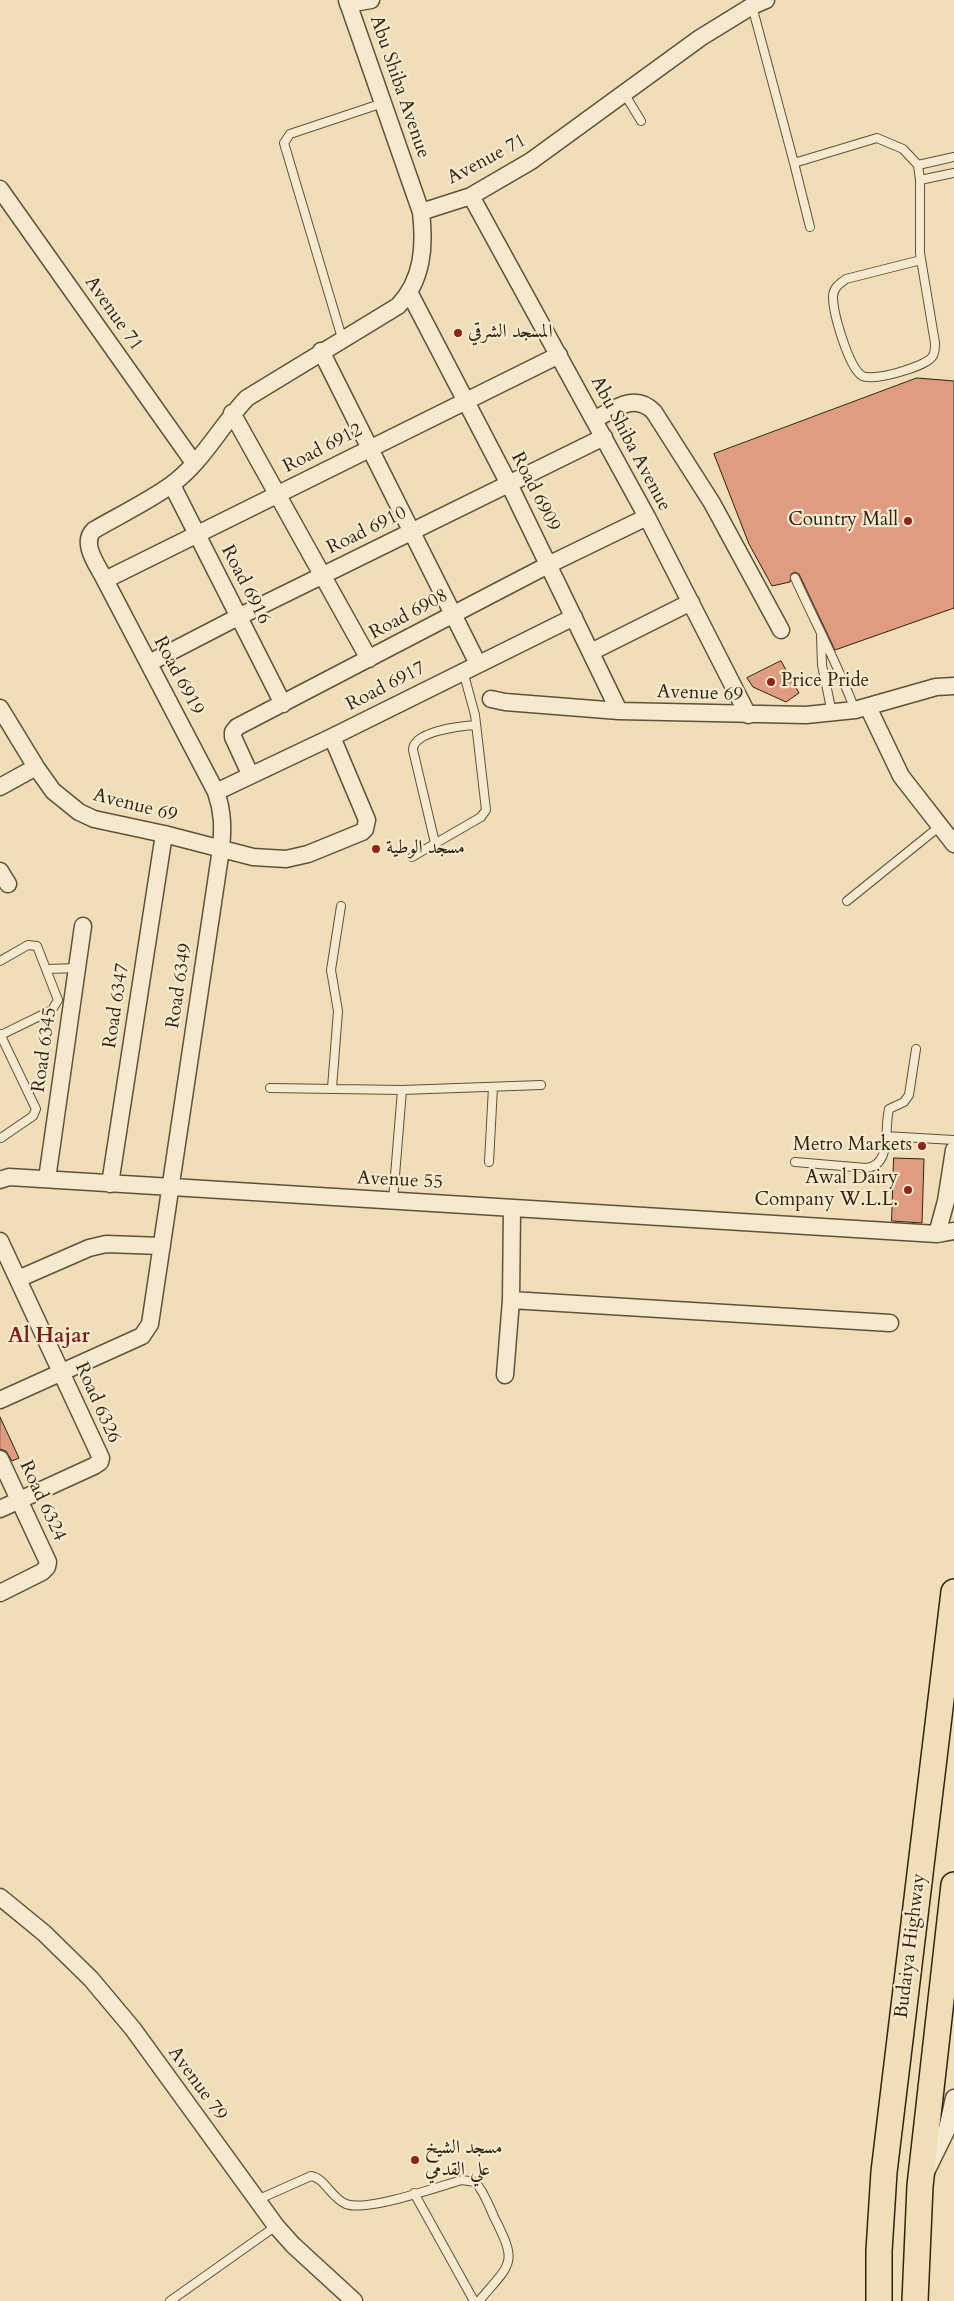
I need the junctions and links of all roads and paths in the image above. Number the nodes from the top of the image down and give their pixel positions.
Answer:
1 (370, 0) edge
2 (347, 2) edge
3 (759, 3) edge
4 (624, 94) junction
5 (383, 103) junction
6 (641, 121) dead end
7 (954, 157) edge
8 (794, 163) junction
9 (918, 165) junction
10 (954, 173) edge
11 (920, 180) junction
12 (0, 189) edge
13 (471, 196) junction
14 (421, 212) junction
15 (810, 227) dead end
16 (921, 260) junction
17 (410, 294) junction
18 (342, 338) junction
19 (321, 351) junction
20 (559, 355) junction
21 (465, 400) junction
22 (232, 413) junction
23 (594, 420) junction
24 (604, 437) junction
25 (370, 447) junction
26 (194, 463) junction
27 (509, 484) junction
28 (172, 485) junction
29 (278, 495) junction
30 (647, 517) junction
31 (412, 532) junction
32 (197, 534) junction
33 (548, 565) junction
34 (322, 576) junction
35 (795, 578) dead end
36 (105, 580) junction
37 (692, 602) junction
38 (454, 614) junction
39 (238, 617) junction
40 (574, 617) junction
41 (781, 630) dead end
42 (821, 636) junction
43 (590, 652) junction
44 (369, 659) junction
45 (149, 663) junction
46 (478, 664) junction
47 (463, 671) junction
48 (954, 675) edge
49 (954, 686) edge
50 (936, 687) junction
51 (491, 699) dead end
52 (283, 704) junction
53 (0, 708) edge
54 (862, 709) junction
55 (619, 711) junction
56 (832, 713) junction
57 (748, 715) junction
58 (476, 725) junction
59 (332, 737) junction
60 (36, 767) junction
61 (250, 774) junction
62 (0, 787) edge
63 (216, 792) junction
64 (940, 826) junction
65 (164, 834) junction
66 (435, 843) junction
67 (954, 844) edge
68 (221, 849) junction
69 (412, 857) dead end
70 (847, 901) dead end
71 (341, 906) dead end
72 (84, 926) dead end
73 (0, 961) edge
74 (78, 968) junction
75 (47, 969) junction
76 (0, 1035) edge
77 (916, 1049) dead end
78 (541, 1085) dead end
79 (493, 1087) junction
80 (270, 1088) dead end
81 (332, 1088) junction
82 (402, 1090) junction
83 (885, 1136) junction
84 (1, 1138) edge
85 (954, 1140) edge
86 (954, 1150) edge
87 (489, 1162) dead end
88 (795, 1162) dead end
89 (0, 1180) edge
90 (46, 1180) junction
91 (110, 1184) junction
92 (169, 1187) junction
93 (393, 1200) junction
94 (512, 1208) junction
95 (954, 1231) edge
96 (937, 1234) junction
97 (954, 1240) edge
98 (0, 1241) edge
99 (162, 1246) junction
100 (18, 1279) junction
101 (510, 1300) junction
102 (890, 1323) dead end
103 (61, 1371) junction
104 (505, 1375) dead end
105 (0, 1400) edge
106 (0, 1459) edge
107 (20, 1500) junction
108 (0, 1509) edge
109 (954, 1592) edge
110 (0, 1593) edge
111 (954, 1885) edge
112 (0, 1897) edge
113 (954, 2098) edge
114 (920, 2186) junction
115 (414, 2193) junction
116 (257, 2200) junction
117 (276, 2226) junction
118 (170, 2301) edge
119 (354, 2301) edge
120 (474, 2301) edge
121 (479, 2301) edge
122 (879, 2301) edge
123 (915, 2301) edge

1 - 2 street, Abu Shiba Avenue
2 - 5 street, Abu Shiba Avenue
3 - 4 street, Avenue 71
3 - 8 lane
4 - 6 lane
4 - 13 street, Avenue 71
5 - 14 street, Abu Shiba Avenue
5 - 18 lane
7 - 9 lane
8 - 9 lane
8 - 15 lane
9 - 11 lane
10 - 11 lane
11 - 16 lane
12 - 26 street, Avenue 71
13 - 14 street, Avenue 71
13 - 20 street, Abu Shiba Avenue
14 - 17 street
16 - 16 lane
17 - 18 street
17 - 21 street, Road 6909
18 - 19 street
19 - 22 street
19 - 25 street
20 - 21 street, Road 6912
20 - 23 street, Abu Shiba Avenue
21 - 25 street, Road 6912
21 - 27 street, Road 6909
22 - 26 street
22 - 29 street
23 - 24 street, Abu Shiba Avenue
23 - 41 street
24 - 27 street, Road 6910
24 - 30 street, Abu Shiba Avenue
25 - 29 street, Road 6912
25 - 31 street
26 - 28 street
27 - 31 street, Road 6910
27 - 33 street, Road 6909
28 - 32 street, Road 6916
28 - 36 street
29 - 32 street, Road 6912
29 - 34 street
30 - 33 street, Road 6908
30 - 37 street, Abu Shiba Avenue
31 - 34 street, Road 6910
31 - 38 street
32 - 36 street, Road 6912
32 - 39 street, Road 6916
33 - 38 street, Road 6908
33 - 40 street, Road 6909
34 - 39 street, Road 6910
34 - 44 street
35 - 42 lane
36 - 45 street, Road 6919
37 - 43 street
37 - 57 street, Abu Shiba Avenue
38 - 44 street, Road 6908
38 - 46 street
39 - 45 street, Road 6910
39 - 52 street, Road 6916
40 - 43 street, Road 6909
40 - 46 street, Road 6917
42 - 54 lane
42 - 56 lane
43 - 55 street, Road 6909
44 - 52 street, Road 6908
45 - 63 street, Road 6919
46 - 47 street, Road 6917
47 - 58 lane
47 - 59 street, Road 6917
48 - 50 street, Avenue 69
49 - 50 street, Avenue 69
50 - 54 street, Avenue 69
51 - 55 street, Avenue 69
52 - 61 street, Road 6908
53 - 60 street, Avenue 69
54 - 56 street, Avenue 69
54 - 64 street
55 - 57 street, Avenue 69
56 - 57 street, Avenue 69
58 - 66 lane
58 - 66 lane
59 - 61 street, Road 6917
59 - 68 street, Avenue 69
60 - 62 street
60 - 65 street, Avenue 69
61 - 63 street, Road 6917
63 - 68 street, Road 6349
64 - 67 street
64 - 70 lane
65 - 68 street, Avenue 69
65 - 91 street, Road 6347
66 - 69 lane
68 - 92 street, Road 6349
71 - 81 lane
72 - 74 street, Road 6345
73 - 75 lane
74 - 75 lane
74 - 90 street, Road 6345
75 - 76 lane
76 - 84 lane
77 - 83 lane
78 - 79 lane
79 - 82 lane
79 - 87 lane
80 - 81 lane
81 - 82 lane
82 - 93 lane
83 - 85 lane
83 - 88 lane
86 - 96 street
89 - 90 street, Avenue 55
90 - 91 street, Avenue 55
91 - 92 street, Avenue 55
92 - 93 street, Avenue 55
92 - 99 street
93 - 94 street, Avenue 55
94 - 96 street, Avenue 55
94 - 101 street
95 - 96 street, Avenue 55
96 - 97 street, Avenue 55
98 - 100 street, Road 6326
99 - 100 street
99 - 103 street
100 - 103 street, Road 6326
101 - 102 street
101 - 104 street
103 - 105 street
103 - 107 street, Road 6326
106 - 107 street, Road 6324
107 - 108 street
107 - 110 street, Road 6324
109 - 122 main road, Budaiya Highway
111 - 114 main road, Budaiya Highway
112 - 116 street, Avenue 79
113 - 114 street
114 - 123 main road, Budaiya Highway
115 - 116 lane
115 - 120 lane
115 - 121 lane
116 - 117 street, Avenue 79
117 - 118 lane
117 - 119 street, Avenue 79

